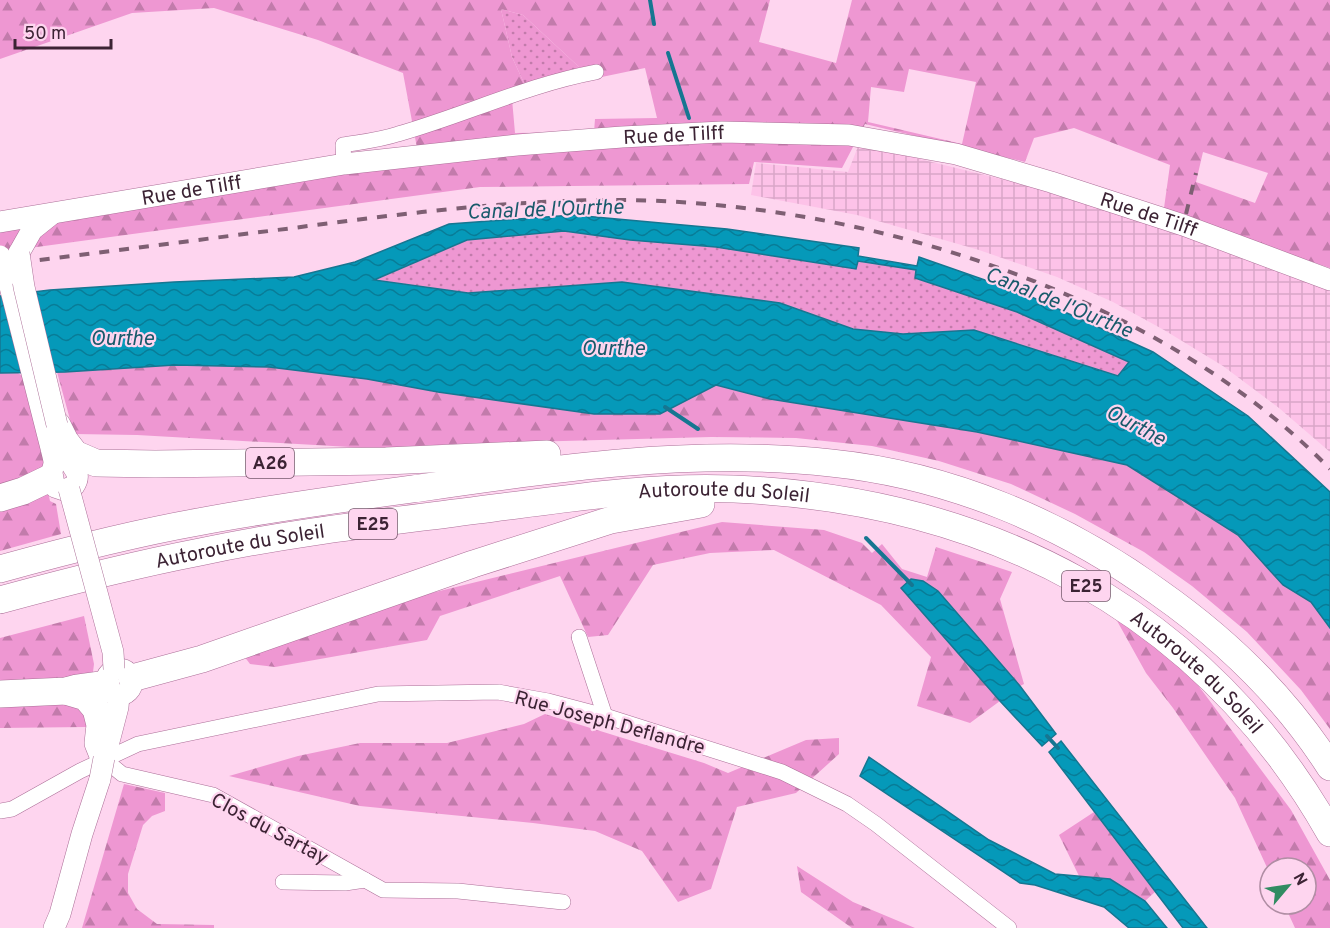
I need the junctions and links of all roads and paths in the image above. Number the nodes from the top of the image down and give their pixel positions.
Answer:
1 (596, 72) dead end
2 (345, 164) junction
3 (52, 214) junction
4 (3, 226) edge
5 (9, 255) edge
6 (1330, 280) edge
7 (57, 425) junction
8 (613, 462) junction
9 (155, 464) junction
10 (64, 473) junction
11 (751, 491) junction
12 (0, 498) edge
13 (0, 569) edge
14 (0, 600) edge
15 (579, 637) dead end
16 (118, 681) junction
17 (66, 692) junction
18 (0, 694) edge
19 (605, 716) junction
20 (104, 759) junction
21 (1330, 767) edge
22 (6, 810) edge
23 (0, 824) edge
24 (1330, 834) edge
25 (365, 880) junction
26 (283, 882) dead end
27 (563, 902) dead end
28 (54, 928) edge
29 (1009, 928) edge

1 - 2 street
2 - 3 main road, Rue de Tilff
2 - 6 main road, Rue de Tilff
3 - 4 main road, Rue de Tilff
3 - 5 main road
4 - 5 main road
5 - 7 main road, bridge
5 - 10 main road, bridge
7 - 9 highway
7 - 10 main road
8 - 9 highway, A26
8 - 13 highway, Autoroute du Soleil / E25
8 - 21 highway, Autoroute du Soleil / E25
9 - 10 highway, A26
10 - 12 highway
10 - 16 main road, bridge
11 - 14 highway, Autoroute du Soleil / E25
11 - 16 highway
11 - 24 highway, Autoroute du Soleil / E25
15 - 19 street
16 - 17 highway
16 - 20 main road
17 - 18 highway
17 - 20 highway
19 - 20 street, Rue Joseph Deflandre
19 - 29 street, Rue Joseph Deflandre
20 - 22 street, Rue Joseph Deflandre
20 - 25 street, Clos du Sartay
20 - 28 main road, bridge
22 - 23 street
25 - 26 street, Clos du Sartay
25 - 27 street, Clos du Sartay

